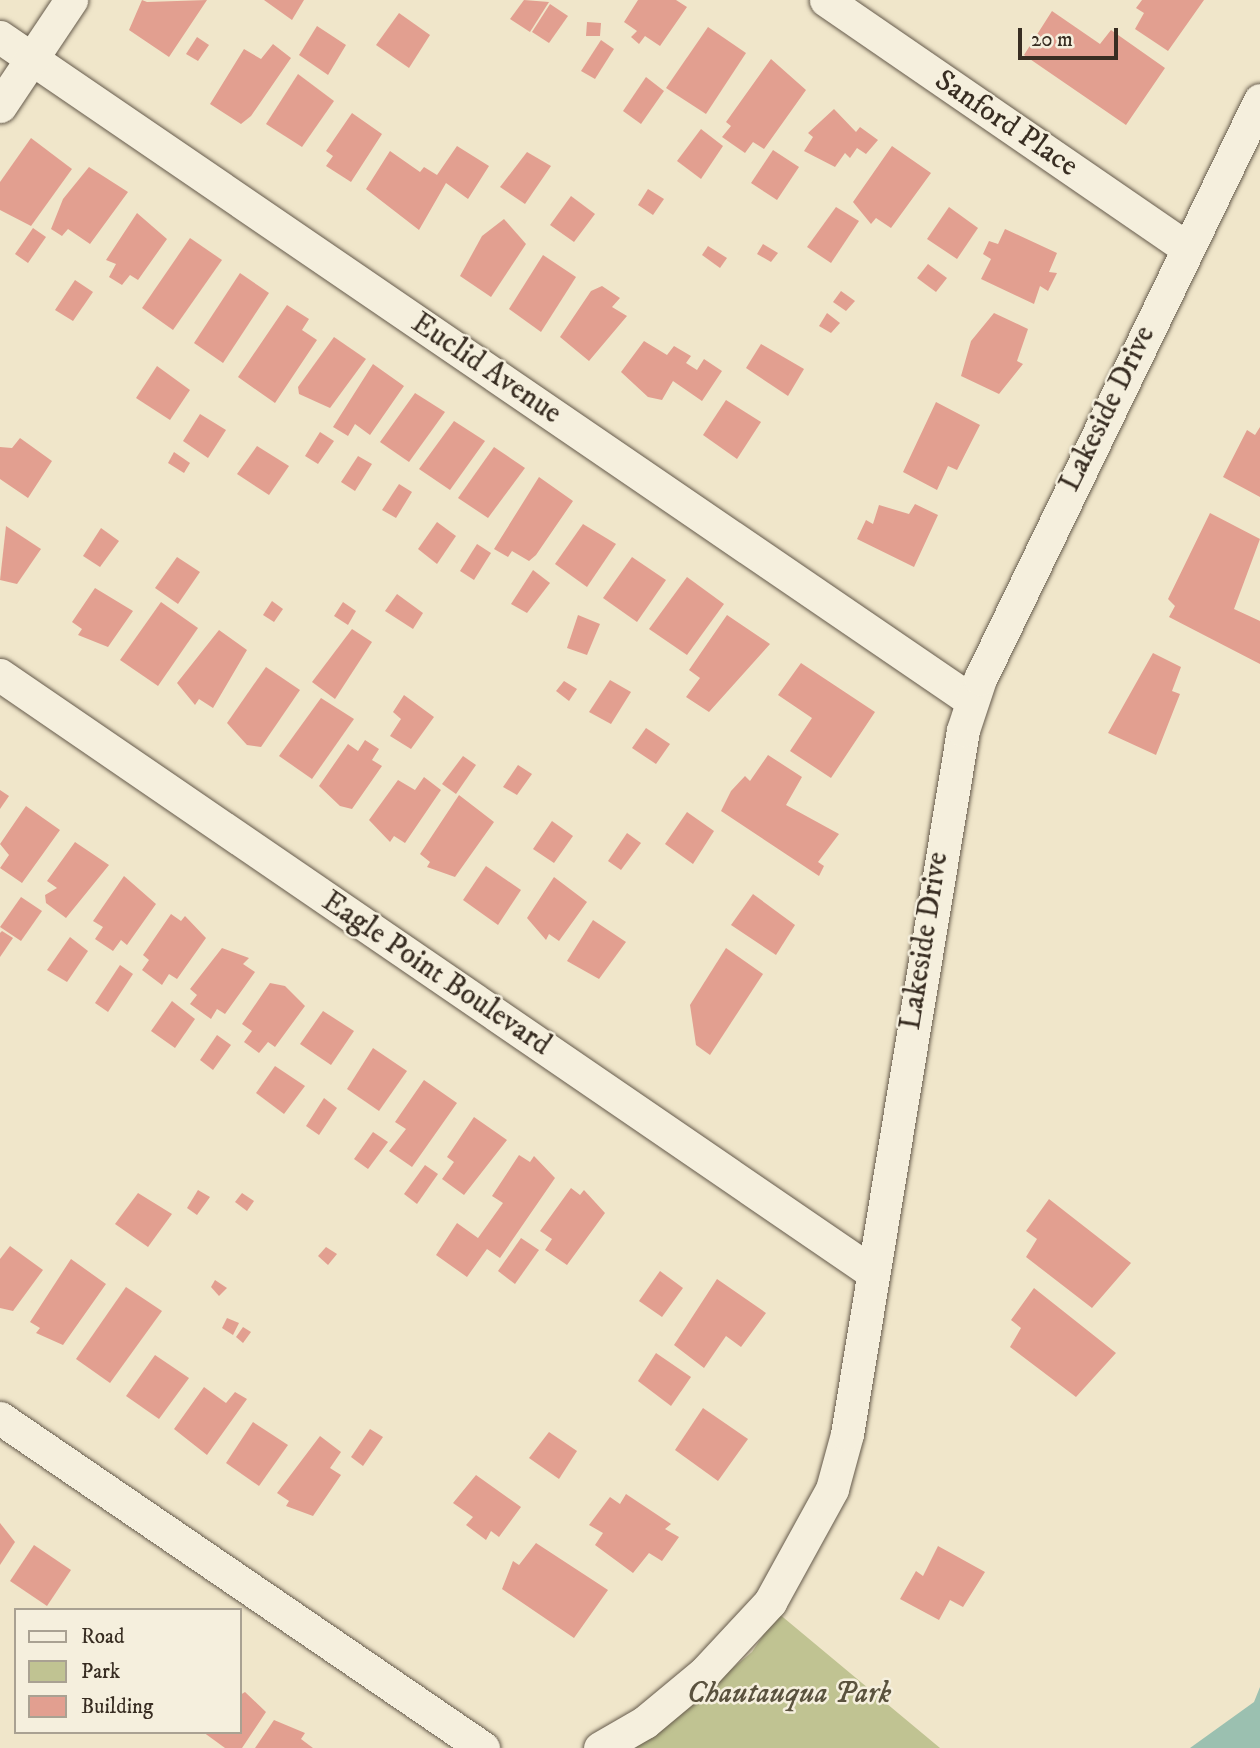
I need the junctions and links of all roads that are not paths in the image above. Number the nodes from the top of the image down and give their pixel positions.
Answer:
1 (71, 0) edge
2 (826, 0) edge
3 (0, 37) edge
4 (32, 58) junction
5 (1260, 100) edge
6 (0, 106) edge
7 (1187, 248) junction
8 (0, 675) edge
9 (972, 701) junction
10 (872, 1272) junction
11 (0, 1418) edge
12 (483, 1748) edge
13 (600, 1748) edge

1 - 4 street
2 - 7 street, Sanford Place
3 - 4 street, Euclid Avenue
4 - 6 street
4 - 9 street, Euclid Avenue
5 - 7 street, Lakeside Drive
7 - 9 street, Lakeside Drive
8 - 10 street, Eagle Point Boulevard
9 - 10 street, Lakeside Drive
10 - 13 street, Lakeside Drive
11 - 12 street

